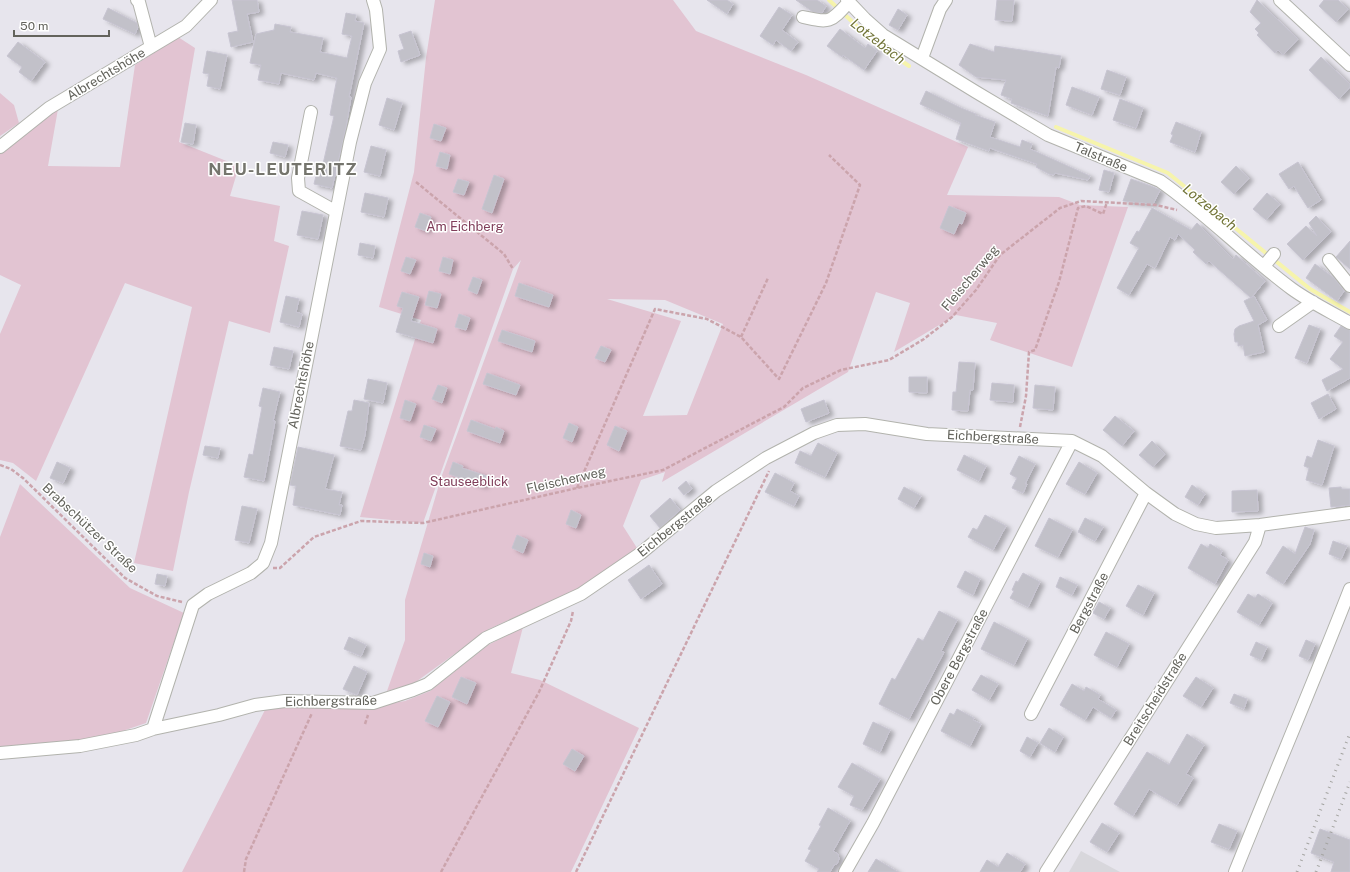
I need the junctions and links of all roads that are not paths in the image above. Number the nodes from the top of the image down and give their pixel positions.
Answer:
1 (137, 0) edge
2 (211, 0) edge
3 (373, 0) edge
4 (946, 0) edge
5 (1280, 0) edge
6 (847, 3) edge
7 (803, 17) dead end
8 (150, 47) junction
9 (922, 58) junction
10 (1350, 65) edge
11 (311, 112) dead end
12 (0, 147) edge
13 (335, 211) junction
14 (1329, 260) dead end
15 (1350, 286) edge
16 (1314, 302) junction
17 (1350, 323) edge
18 (1278, 326) dead end
19 (1072, 441) junction
20 (1146, 493) junction
21 (1350, 513) edge
22 (1260, 525) junction
23 (1350, 589) edge
24 (1031, 714) dead end
25 (153, 729) junction
26 (0, 753) edge
27 (845, 872) edge
28 (1046, 872) edge
29 (1235, 872) edge

1 - 8 street
2 - 8 street, Albrechtshöhe
3 - 13 street, Albrechtshöhe
4 - 9 street
5 - 10 street
6 - 7 street
6 - 9 street, Talstraße
8 - 12 street, Albrechtshöhe
9 - 16 street, Talstraße
11 - 13 street
13 - 25 street, Albrechtshöhe
14 - 15 street
16 - 17 street, Talstraße
16 - 18 street
19 - 20 street, Eichbergstraße
19 - 25 street, Eichbergstraße
19 - 27 street, Obere Bergstraße
20 - 22 street, Eichbergstraße
20 - 24 street, Bergstraße
21 - 22 street, Eichbergstraße
22 - 28 street, Breitscheidstraße
23 - 29 street
25 - 26 street, Eichbergstraße

